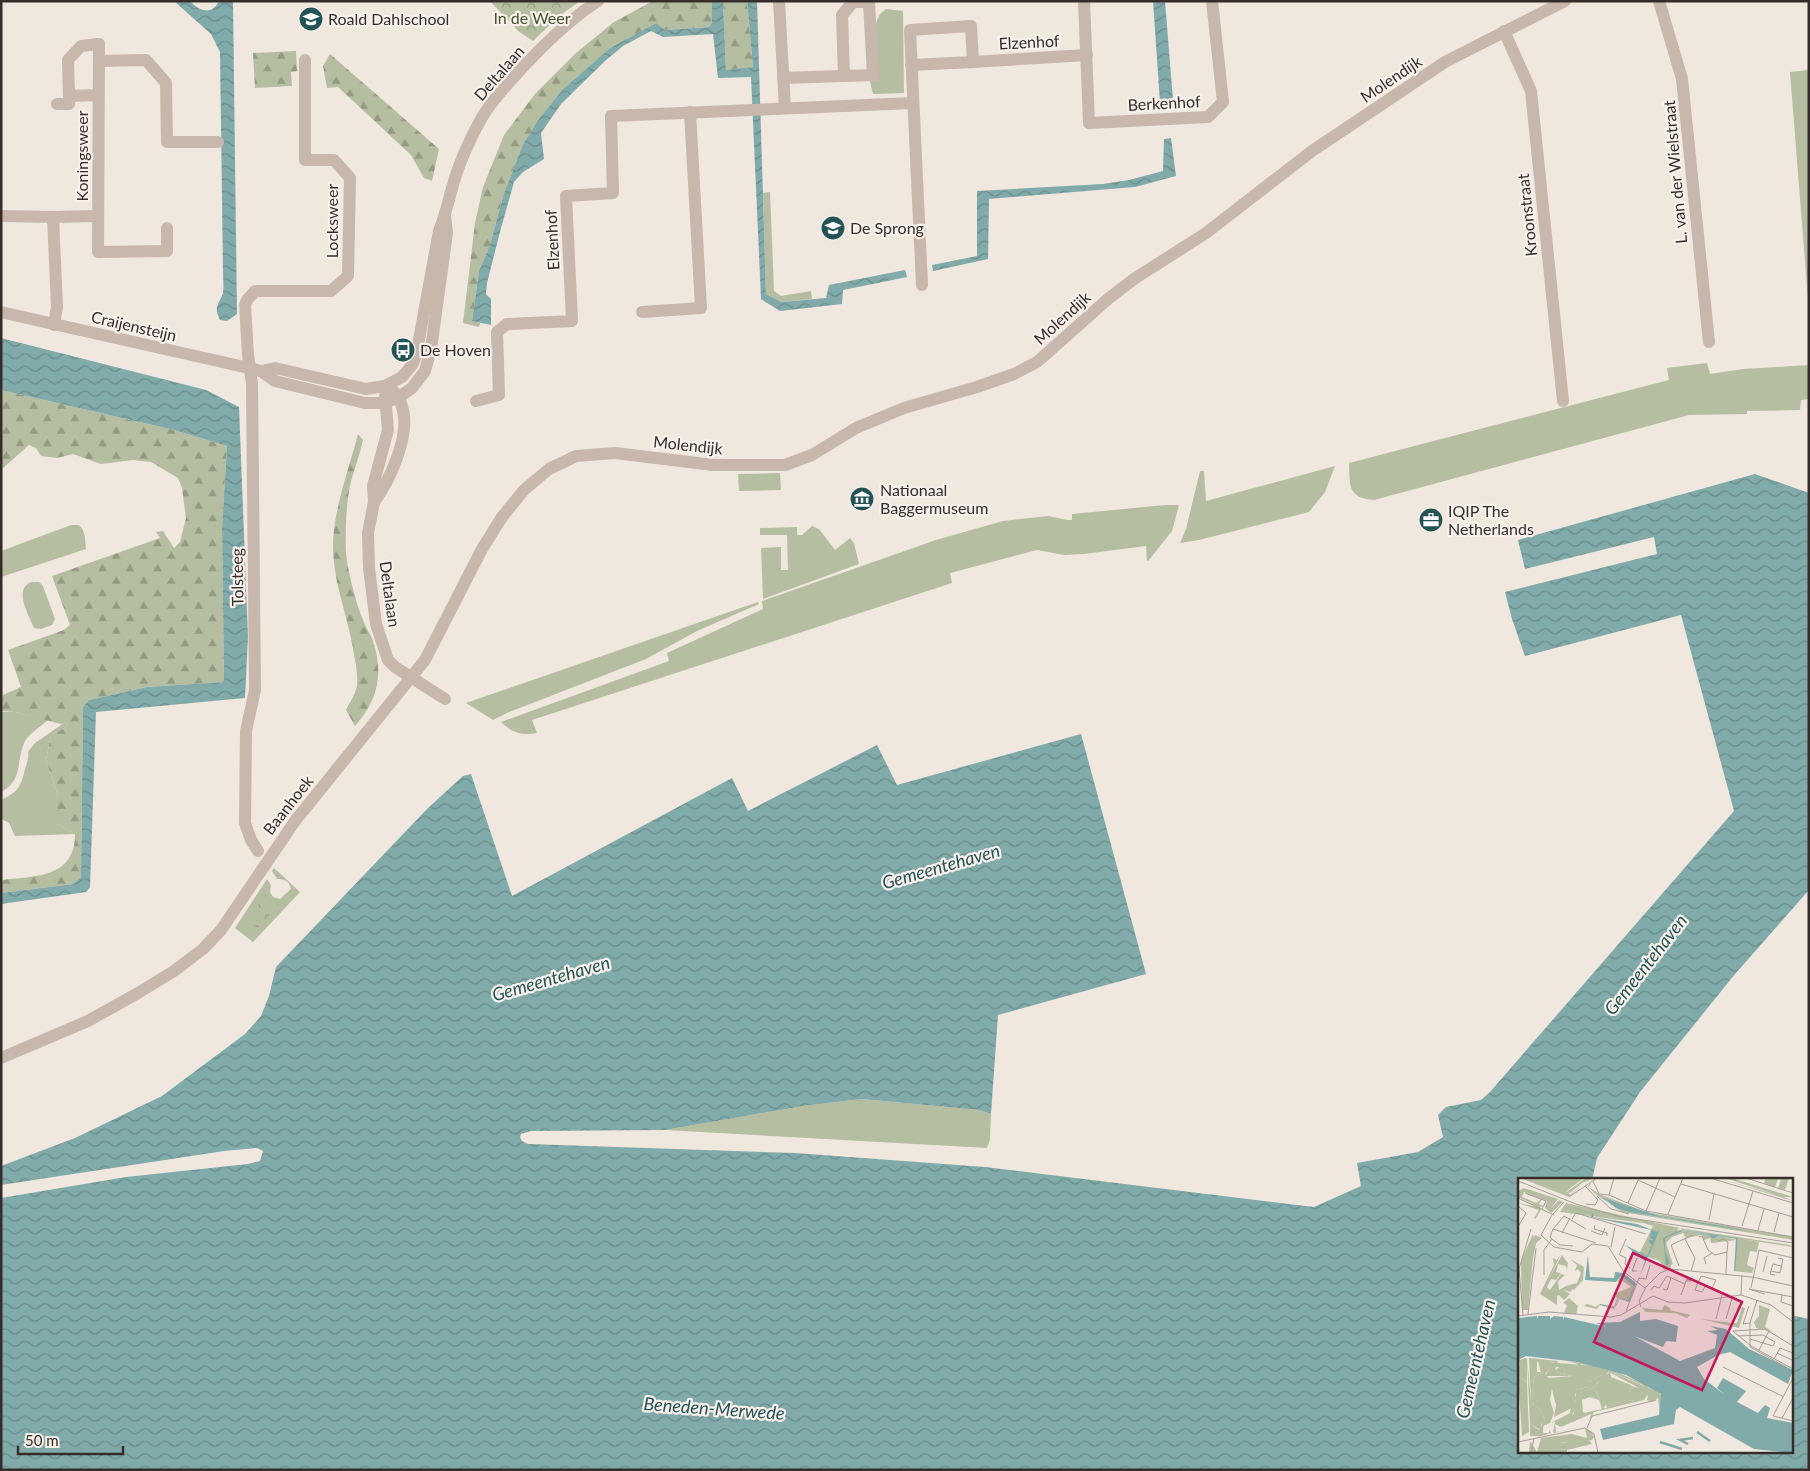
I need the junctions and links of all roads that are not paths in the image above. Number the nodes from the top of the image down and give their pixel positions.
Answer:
1 (598, 1) edge
2 (779, 1) edge
3 (1084, 1) edge
4 (1212, 1) edge
5 (1565, 1) edge
6 (1660, 1) edge
7 (1504, 31) junction
8 (1087, 55) junction
9 (306, 60) dead end
10 (99, 61) junction
11 (973, 62) junction
12 (912, 65) junction
13 (844, 76) junction
14 (784, 78) junction
15 (69, 96) junction
16 (98, 96) junction
17 (913, 103) junction
18 (57, 104) dead end
19 (786, 108) junction
20 (690, 112) junction
21 (218, 142) dead end
22 (445, 215) junction
23 (1, 216) edge
24 (98, 216) junction
25 (53, 217) junction
26 (168, 228) dead end
27 (922, 285) dead end
28 (247, 300) joint
29 (1, 312) edge
30 (642, 312) dead end
31 (54, 325) junction
32 (1709, 342) dead end
33 (255, 370) junction
34 (385, 386) junction
35 (400, 397) junction
36 (476, 401) dead end
37 (1562, 402) dead end
38 (385, 403) junction
39 (524, 490) joint
40 (374, 502) junction
41 (411, 677) junction
42 (445, 699) dead end
43 (258, 851) dead end
44 (1, 1058) edge

1 - 22 street, Deltalaan
2 - 14 street
3 - 8 street
4 - 8 street, Berkenhof
5 - 7 street, Molendijk
6 - 32 street, L. van der Wielstraat
7 - 37 street, Kroonstraat
7 - 39 street, Molendijk
8 - 11 street, Elzenhof
9 - 28 street, Locksweer
10 - 15 street, Koningsweer
10 - 16 street, Koningsweer
10 - 21 street
11 - 12 street, Elzenhof
11 - 12 street
12 - 17 street
13 - 13 street
13 - 14 street
14 - 19 street
15 - 16 street, Koningsweer
15 - 18 street, Koningsweer
16 - 24 street, Koningsweer
17 - 19 street, Elzenhof
17 - 27 street
19 - 20 street, Elzenhof
20 - 30 street
20 - 36 street, Elzenhof
22 - 34 street, Deltalaan
22 - 35 street, Deltalaan
23 - 25 street, Koningsweer
24 - 25 street, Koningsweer
24 - 26 street, Koningsweer
25 - 31 street
28 - 33 street, Tolsteeg
29 - 31 street, Craijensteijn
31 - 33 street, Craijensteijn
33 - 34 street, Craijensteijn
33 - 38 street, Craijensteijn
33 - 43 street, Tolsteeg
34 - 35 street
34 - 38 street, Deltalaan
35 - 38 street, Craijensteijn
35 - 40 street, Deltalaan
38 - 40 street, Deltalaan
39 - 41 street, Baanhoek
40 - 41 street, Deltalaan
41 - 42 street, Deltalaan
41 - 44 street, Baanhoek

